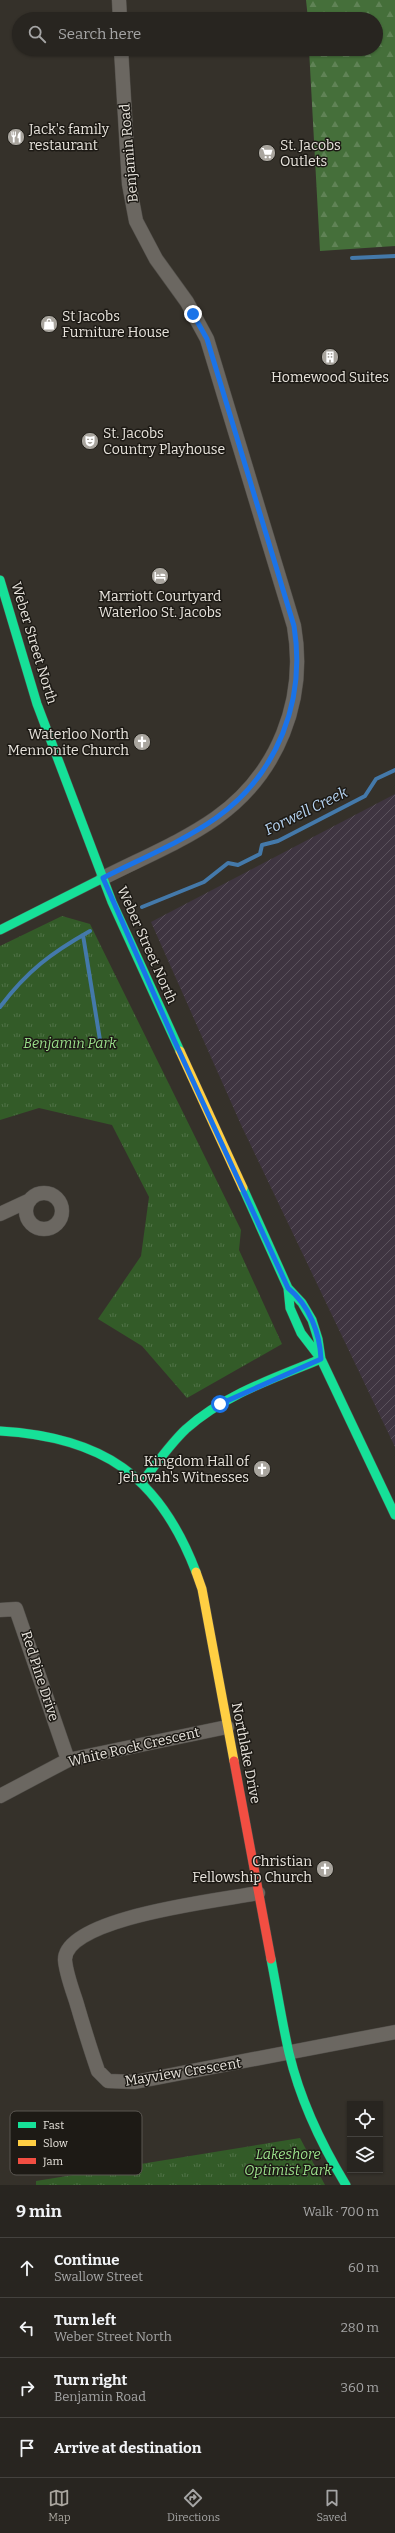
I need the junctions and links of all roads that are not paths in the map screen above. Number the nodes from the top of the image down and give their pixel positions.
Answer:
1 (119, 0) edge
2 (120, 12) edge
3 (121, 56) edge
4 (0, 580) edge
5 (103, 878) junction
6 (0, 930) edge
7 (30, 1200) dead end
8 (0, 1214) edge
9 (288, 1288) junction
10 (321, 1359) junction
11 (0, 1430) edge
12 (141, 1483) junction
13 (395, 1515) edge
14 (0, 1610) edge
15 (227, 1727) junction
16 (68, 1760) junction
17 (0, 1796) edge
18 (258, 1893) junction
19 (395, 2032) edge
20 (289, 2053) junction
21 (346, 2185) edge

1 - 2 street
3 - 5 street, Benjamin Road
4 - 5 street, Weber Street North
5 - 6 street, Benjamin Road
5 - 9 street, Weber Street North
7 - 8 street
9 - 10 street, Weber Street North
9 - 10 street, Weber Street North
10 - 12 street
10 - 13 street, Weber Street North
11 - 12 street, Northlake Drive
12 - 15 street, Northlake Drive
14 - 16 street, Red Pine Drive
15 - 16 street, White Rock Crescent
15 - 18 street, Northlake Drive
16 - 17 street, White Rock Crescent
18 - 20 street, Northlake Drive
18 - 20 street, Mayview Crescent
19 - 20 street, Mayview Crescent
20 - 21 street, Northlake Drive

